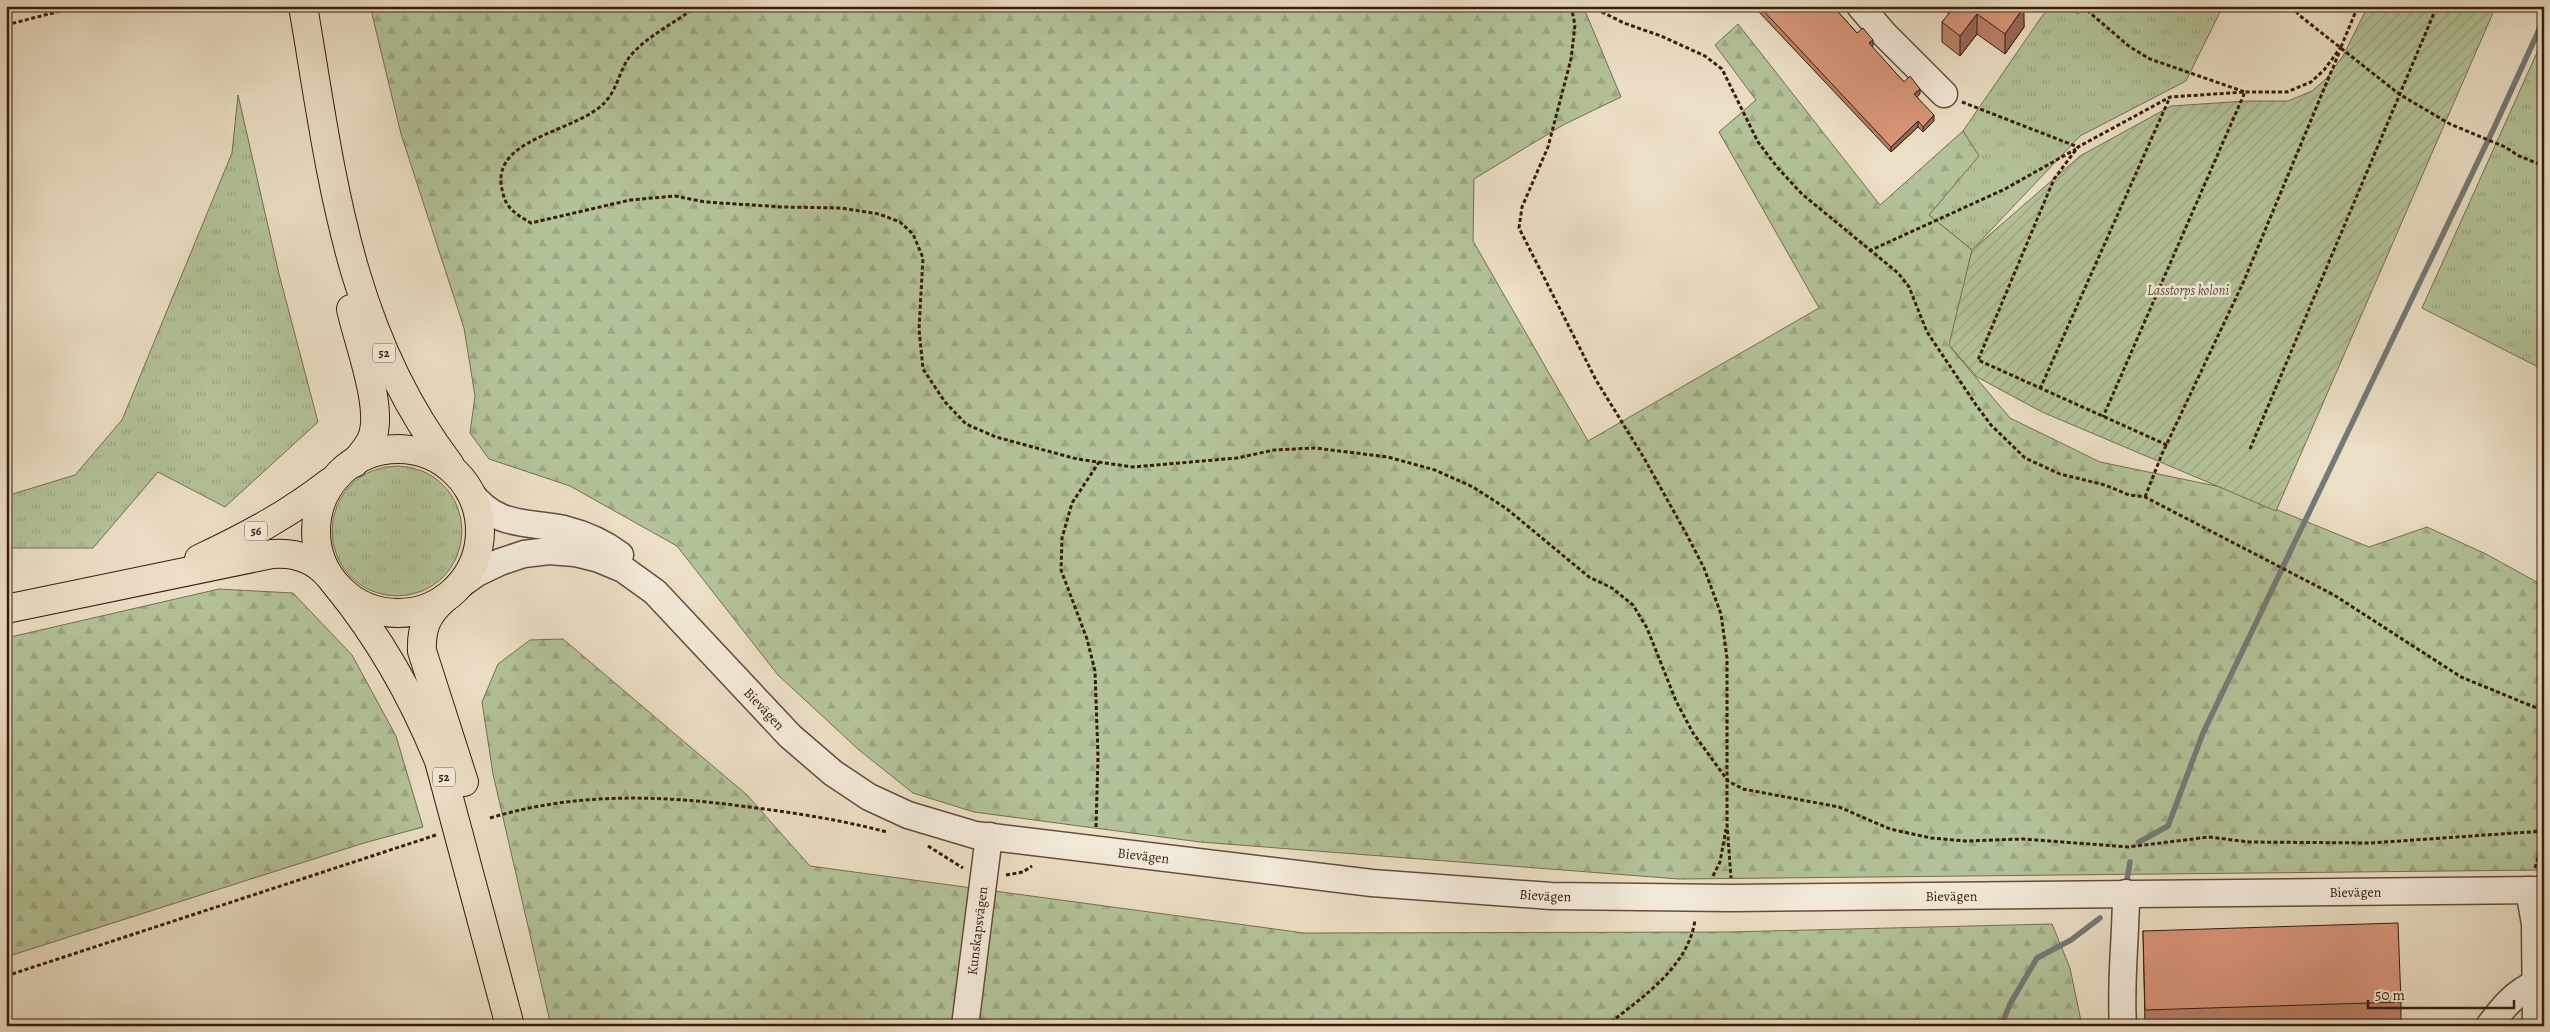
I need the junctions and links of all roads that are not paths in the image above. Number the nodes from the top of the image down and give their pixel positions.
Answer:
1 (303, 6) edge
2 (1860, 6) edge
3 (1944, 94) road end
4 (338, 212) junction
5 (348, 467) junction
6 (465, 486) junction
7 (162, 577) junction
8 (334, 582) junction
9 (645, 583) junction
10 (450, 593) junction
11 (6, 610) edge
12 (989, 836) junction
13 (2536, 890) edge
14 (2126, 893) junction
15 (2535, 984) junction
16 (510, 1026) edge
17 (528, 1026) edge
18 (965, 1026) edge
19 (2123, 1026) edge
20 (2489, 1026) edge
21 (2536, 1026) edge

1 - 4 main road, 52
2 - 3 street
4 - 5 main road, 52
4 - 6 main road, 52
5 - 6 main road, 52
5 - 7 main road, 56
5 - 8 main road, 52
6 - 9 street, Bievägen
6 - 10 main road, 52
7 - 8 main road, 56
7 - 11 main road, 56
8 - 10 main road, 52
8 - 16 main road, 52
9 - 10 street, Bievägen
9 - 12 street, Bievägen
10 - 17 main road, 52
12 - 14 street, Bievägen
12 - 18 street, Kunskapsvägen
13 - 14 street, Bievägen
13 - 15 street
14 - 19 street
15 - 20 street
15 - 21 street

